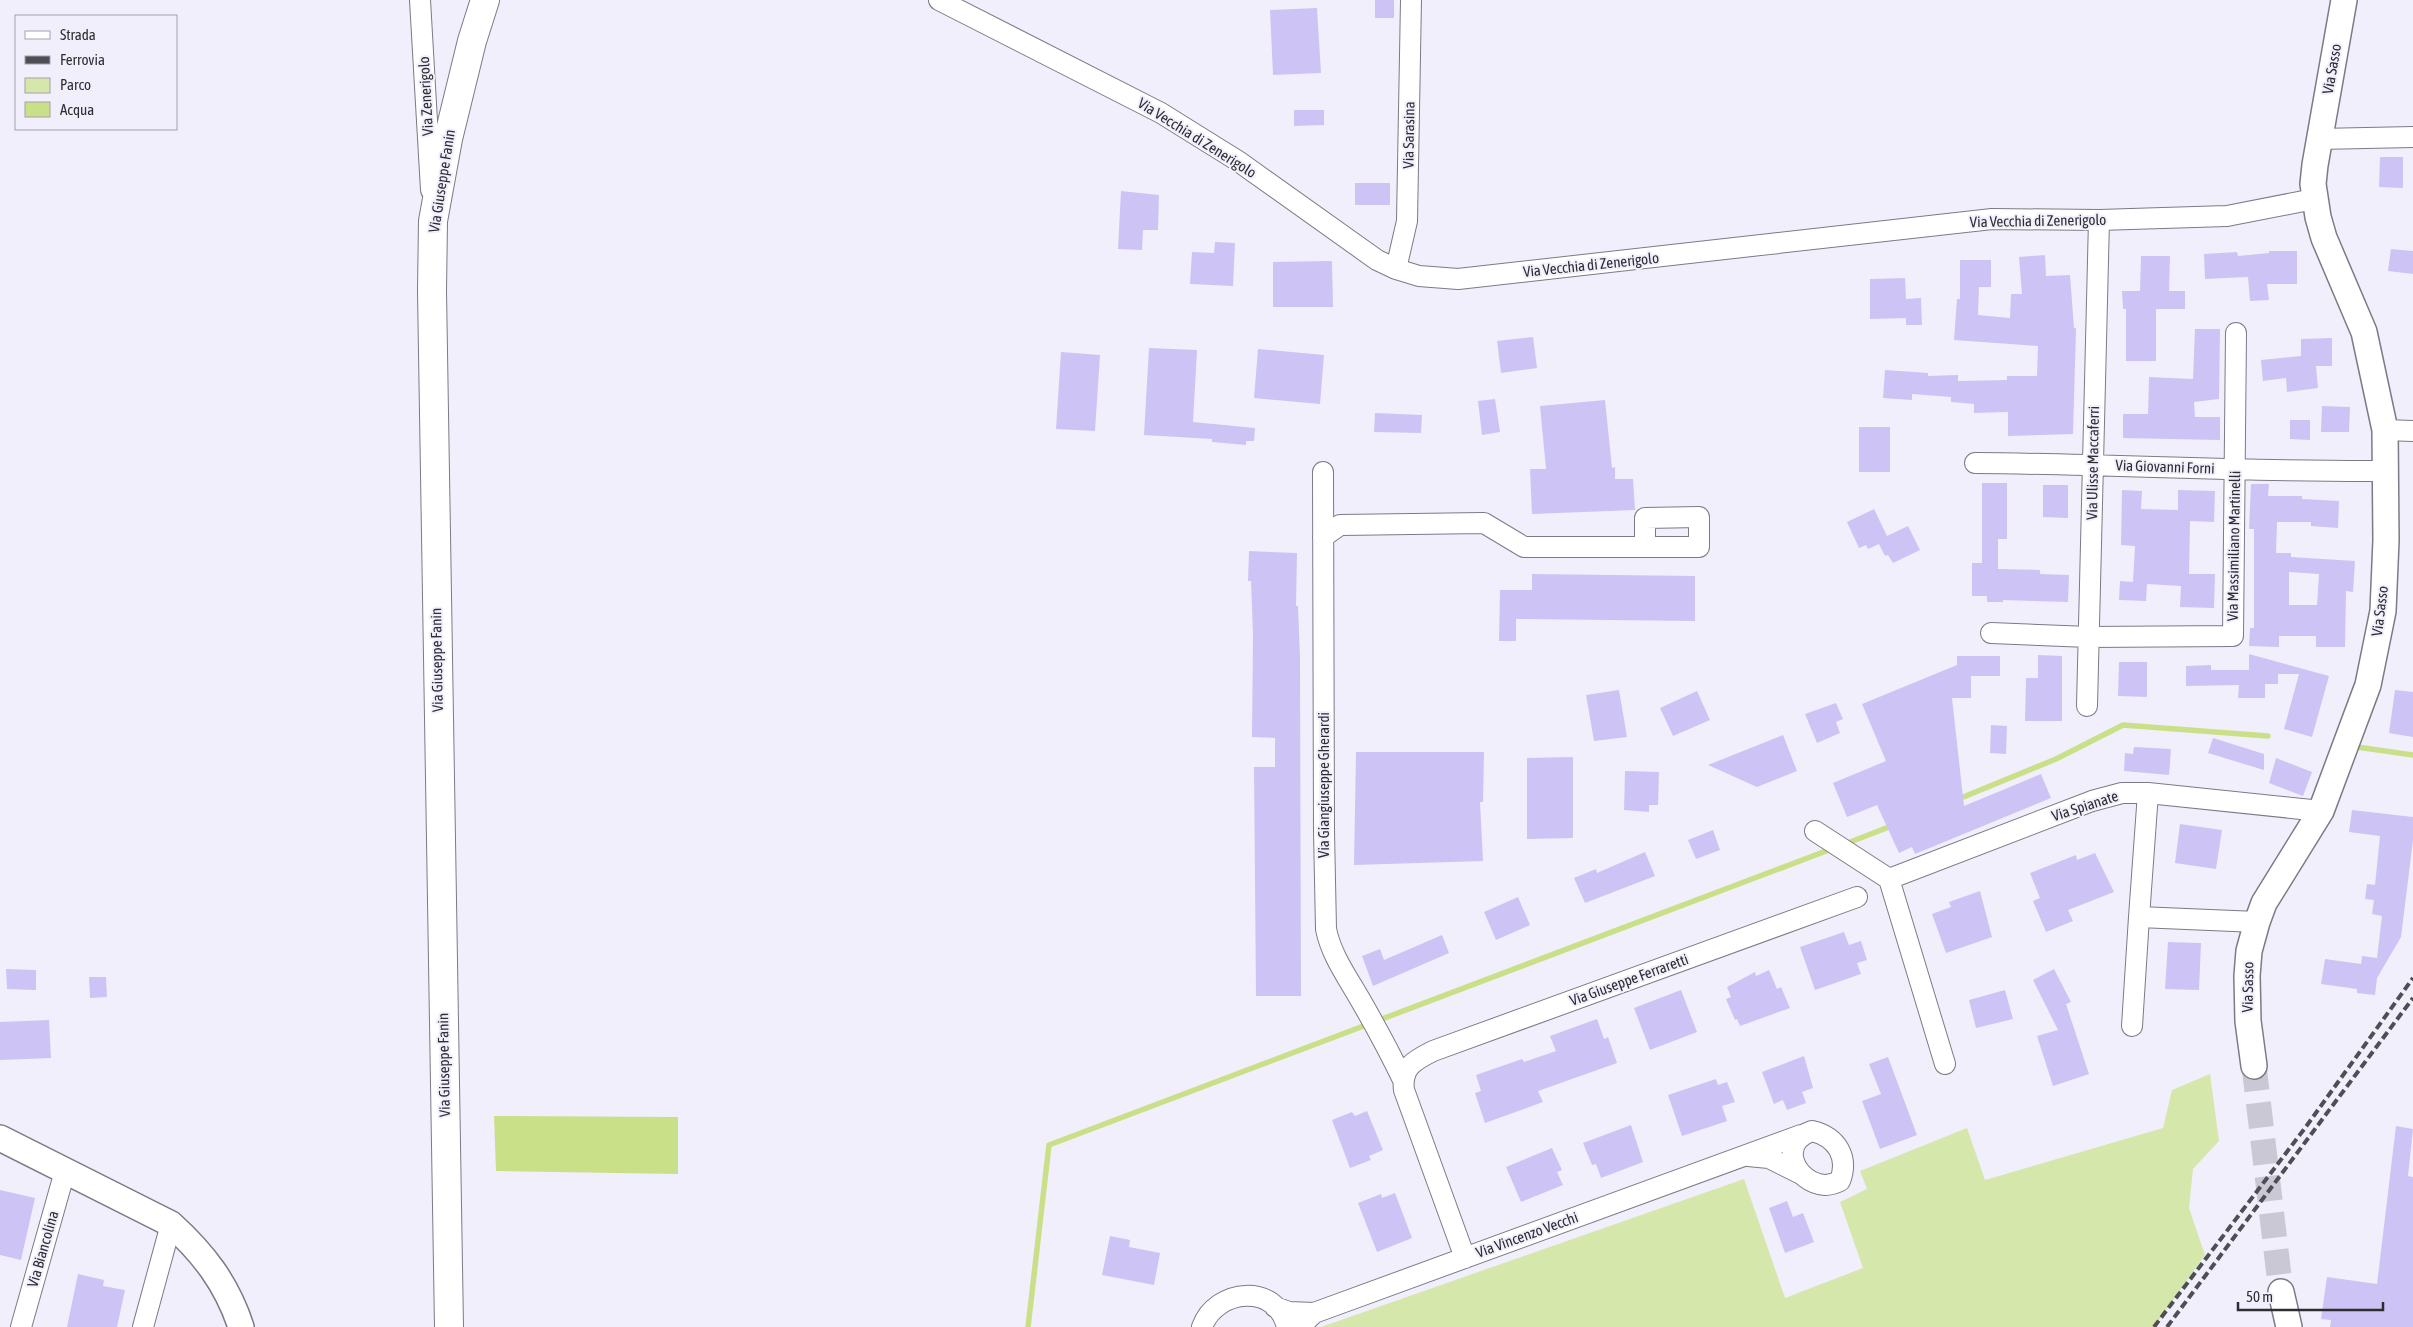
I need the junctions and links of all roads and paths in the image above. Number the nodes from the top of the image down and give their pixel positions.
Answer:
1 (420, 0) edge
2 (485, 0) edge
3 (939, 0) edge
4 (1412, 0) edge
5 (2344, 0) edge
6 (2413, 137) edge
7 (2319, 138) junction
8 (2314, 199) junction
9 (2099, 220) junction
10 (433, 222) junction
11 (1396, 269) junction
12 (2236, 334) dead end
13 (2385, 430) junction
14 (2413, 432) edge
15 (1975, 464) dead end
16 (2093, 464) junction
17 (2235, 469) junction
18 (2385, 471) junction
19 (1323, 472) dead end
20 (1323, 537) junction
21 (1645, 547) dead end
22 (1991, 634) dead end
23 (2089, 637) junction
24 (2087, 706) dead end
25 (2148, 794) junction
26 (2321, 811) junction
27 (1822, 836) dead end
28 (1889, 879) junction
29 (1857, 897) dead end
30 (2140, 917) junction
31 (2257, 922) junction
32 (2132, 1026) dead end
33 (1946, 1064) dead end
34 (2254, 1066) tunnel mouth
35 (1404, 1075) junction
36 (1801, 1135) junction
37 (0, 1138) edge
38 (1741, 1156) junction
39 (65, 1171) junction
40 (1801, 1174) junction
41 (171, 1224) junction
42 (1465, 1258) junction
43 (1275, 1307) junction
44 (1307, 1320) edge
45 (21, 1327) edge
46 (143, 1327) edge
47 (241, 1327) edge
48 (449, 1327) edge
49 (1202, 1327) edge
50 (1287, 1327) edge
51 (2280, 1327) edge
52 (2288, 1327) edge

1 - 10 street, Via Zenerigolo
2 - 10 main road, Via Giuseppe Fanin
3 - 11 street, Via Vecchia di Zenerigolo
4 - 11 street, Via Sarasina
5 - 7 street, Via Sasso
6 - 7 street
7 - 8 street, Via Sasso
8 - 9 street, Via Vecchia di Zenerigolo
8 - 13 street, Via Sasso
9 - 11 street, Via Vecchia di Zenerigolo
9 - 16 street, Via Ulisse Maccaferri
10 - 48 main road, Via Giuseppe Fanin
12 - 17 street, Via Massimiliano Martinelli
13 - 14 street
13 - 18 street, Via Sasso
15 - 16 street, Via Giovanni Forni
16 - 17 street, Via Giovanni Forni
16 - 23 street, Via Ulisse Maccaferri
17 - 18 street, Via Giovanni Forni
17 - 23 street, Via Massimiliano Martinelli
18 - 26 street, Via Sasso
19 - 20 street, Via Giangiuseppe Gherardi
20 - 21 street
20 - 35 street, Via Giangiuseppe Gherardi
22 - 23 street, Via Massimiliano Martinelli
23 - 24 street, Via Ulisse Maccaferri
25 - 26 street, Via Spianate
25 - 28 street, Via Spianate
25 - 30 street
26 - 31 street, Via Sasso
27 - 28 street
28 - 33 street
29 - 35 street, Via Giuseppe Ferraretti
30 - 31 street
30 - 32 street
31 - 34 street, Via Sasso
35 - 42 street, Via Giangiuseppe Gherardi
36 - 38 street, Via Vincenzo Vecchi
36 - 40 street
36 - 40 street
37 - 39 street
38 - 40 street, Via Vincenzo Vecchi
38 - 42 street, Via Vincenzo Vecchi
39 - 41 street
39 - 45 street, Via Biancolina
41 - 46 street
41 - 47 street
42 - 44 street, Via Vincenzo Vecchi
43 - 44 street, Via Vincenzo Vecchi
43 - 49 street, Via Vincenzo Vecchi
43 - 50 street
51 - 52 street

